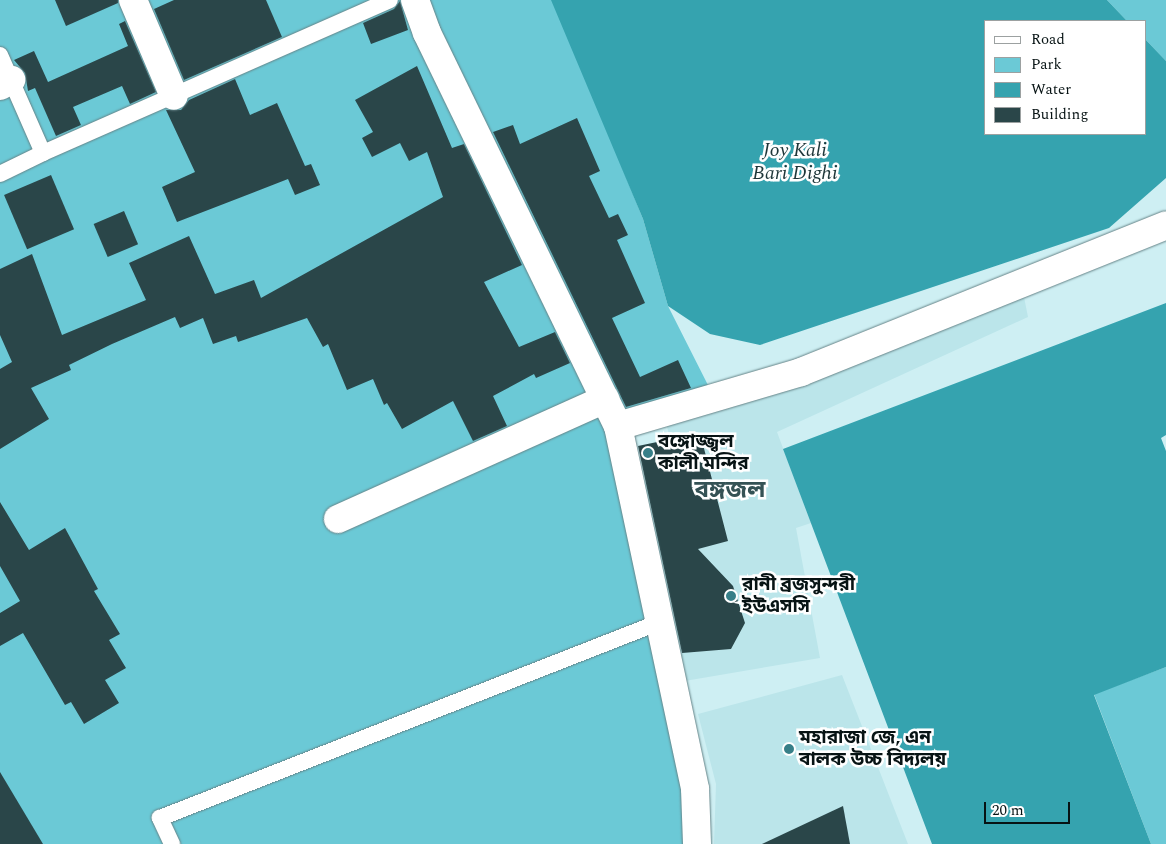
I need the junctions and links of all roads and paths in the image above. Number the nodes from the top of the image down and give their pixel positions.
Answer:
1 (133, 0) edge
2 (390, 0) edge
3 (415, 0) edge
4 (0, 55) edge
5 (6, 83) edge
6 (174, 96) junction
7 (43, 153) junction
8 (0, 174) edge
9 (1166, 226) edge
10 (604, 399) junction
11 (618, 426) junction
12 (338, 519) dead end
13 (660, 622) junction
14 (172, 844) edge
15 (697, 844) edge

1 - 6 street
2 - 6 lane
3 - 10 street
4 - 5 lane
5 - 7 lane
6 - 7 lane
7 - 8 lane
9 - 11 street
10 - 11 street
10 - 12 street
11 - 13 street
13 - 14 lane
13 - 15 street

